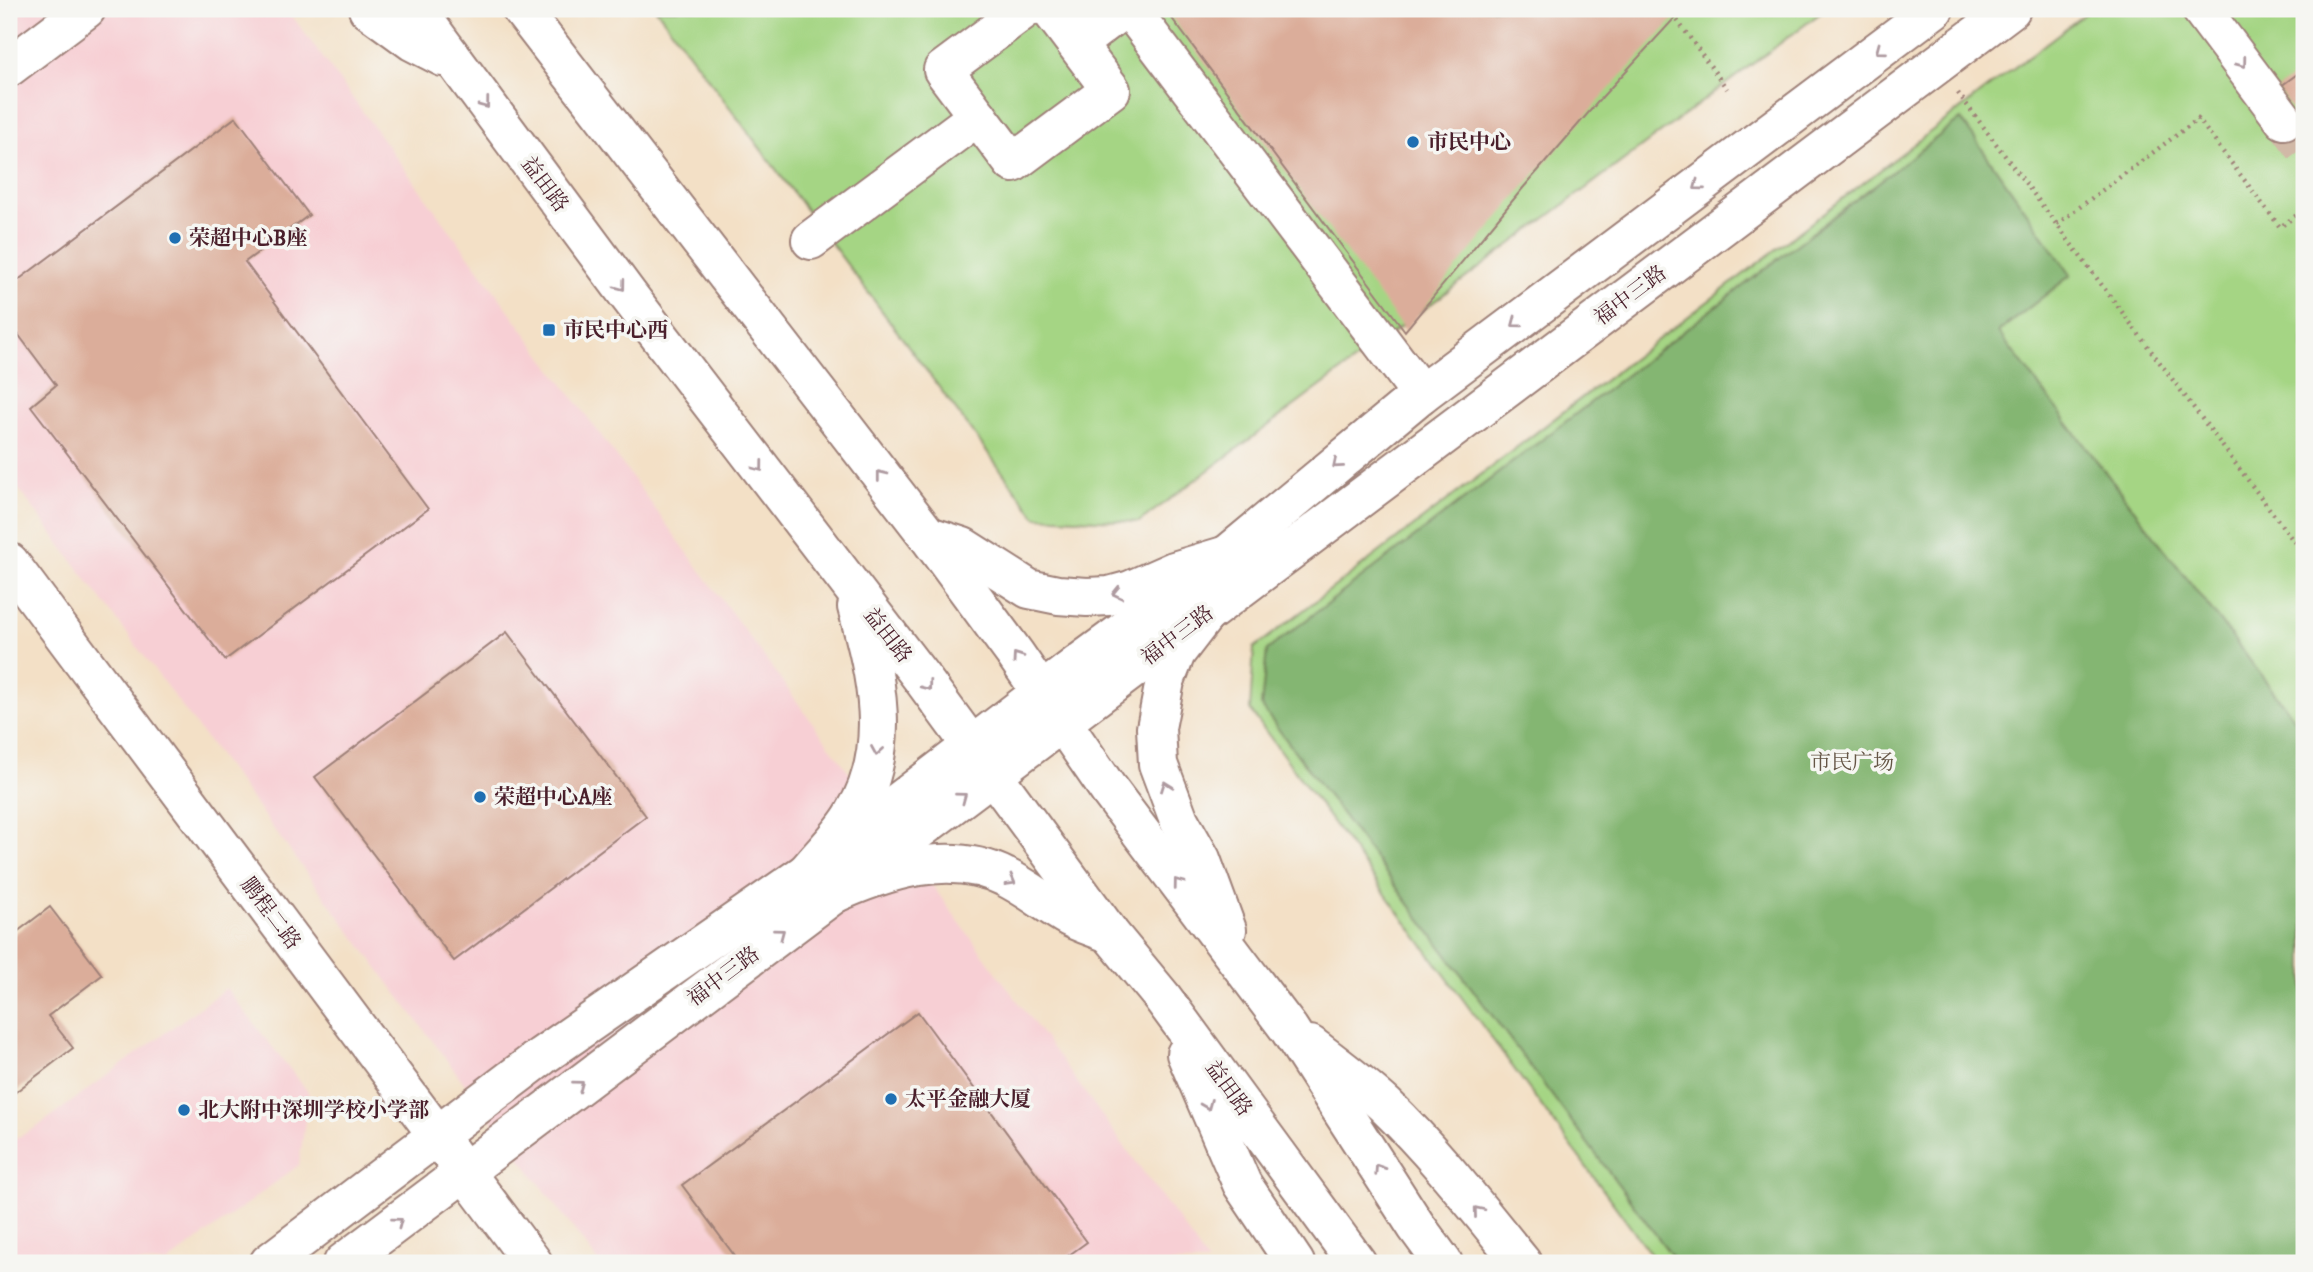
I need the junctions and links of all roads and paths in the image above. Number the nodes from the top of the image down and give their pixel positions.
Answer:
1 (86, 9) edge
2 (101, 9) edge
3 (368, 9) edge
4 (416, 9) edge
5 (521, 9) edge
6 (1025, 9) edge
7 (1050, 9) edge
8 (1123, 9) edge
9 (1130, 9) edge
10 (1669, 9) edge
11 (1934, 9) edge
12 (2011, 9) edge
13 (2201, 9) edge
14 (40, 44) junction
15 (1077, 44) junction
16 (455, 63) junction
17 (9, 67) edge
18 (1727, 89) dead end
19 (1955, 90) dead end
20 (978, 116) junction
21 (2284, 120) tunnel mouth
22 (2304, 209) edge
23 (2057, 224) junction
24 (811, 240) dead end
25 (1421, 394) junction
26 (928, 536) junction
27 (1227, 555) junction
28 (2304, 555) edge
29 (9, 562) edge
30 (851, 588) junction
31 (1206, 614) junction
32 (1051, 707) junction
33 (982, 760) junction
34 (818, 884) junction
35 (1110, 934) junction
36 (1237, 962) junction
37 (1162, 997) junction
38 (1289, 1029) junction
39 (438, 1135) junction
40 (465, 1172) junction
41 (269, 1263) edge
42 (343, 1263) edge
43 (533, 1263) edge
44 (1295, 1263) edge
45 (1357, 1263) edge
46 (1443, 1263) edge
47 (1522, 1263) edge

1 - 14 street
2 - 14 street
3 - 16 street
4 - 16 street, 益田路
26 -> 5 street
6 - 20 street
7 - 15 street
8 - 15 street
9 - 25 street
10 - 18 path
11 -> 25 street, 福中三路
12 - 31 street, 福中三路
13 -> 21 street
14 - 17 street
15 - 20 street
16 -> 30 street, 益田路
19 - 23 path
20 - 24 street
22 - 23 path
23 - 28 path
25 -> 27 street, 福中三路
27 -> 26 street
32 -> 26 street
27 - 32 street, 福中三路
29 - 39 street, 鹏程二路
30 -> 33 street, 益田路
30 -> 34 street
31 - 32 street, 福中三路
36 -> 31 street
32 - 33 street, 福中三路
36 -> 32 street
33 - 34 street, 福中三路
33 - 35 street, 益田路
34 -> 35 street
34 - 39 street, 福中三路
40 -> 34 street, 福中三路
35 - 37 street, 益田路
36 - 38 street
37 -> 44 street
37 - 45 street, 益田路
46 -> 38 street
47 -> 38 street
39 - 40 street, 鹏程二路
39 - 41 street, 福中三路
42 -> 40 street, 福中三路
40 - 43 street, 鹏程二路

